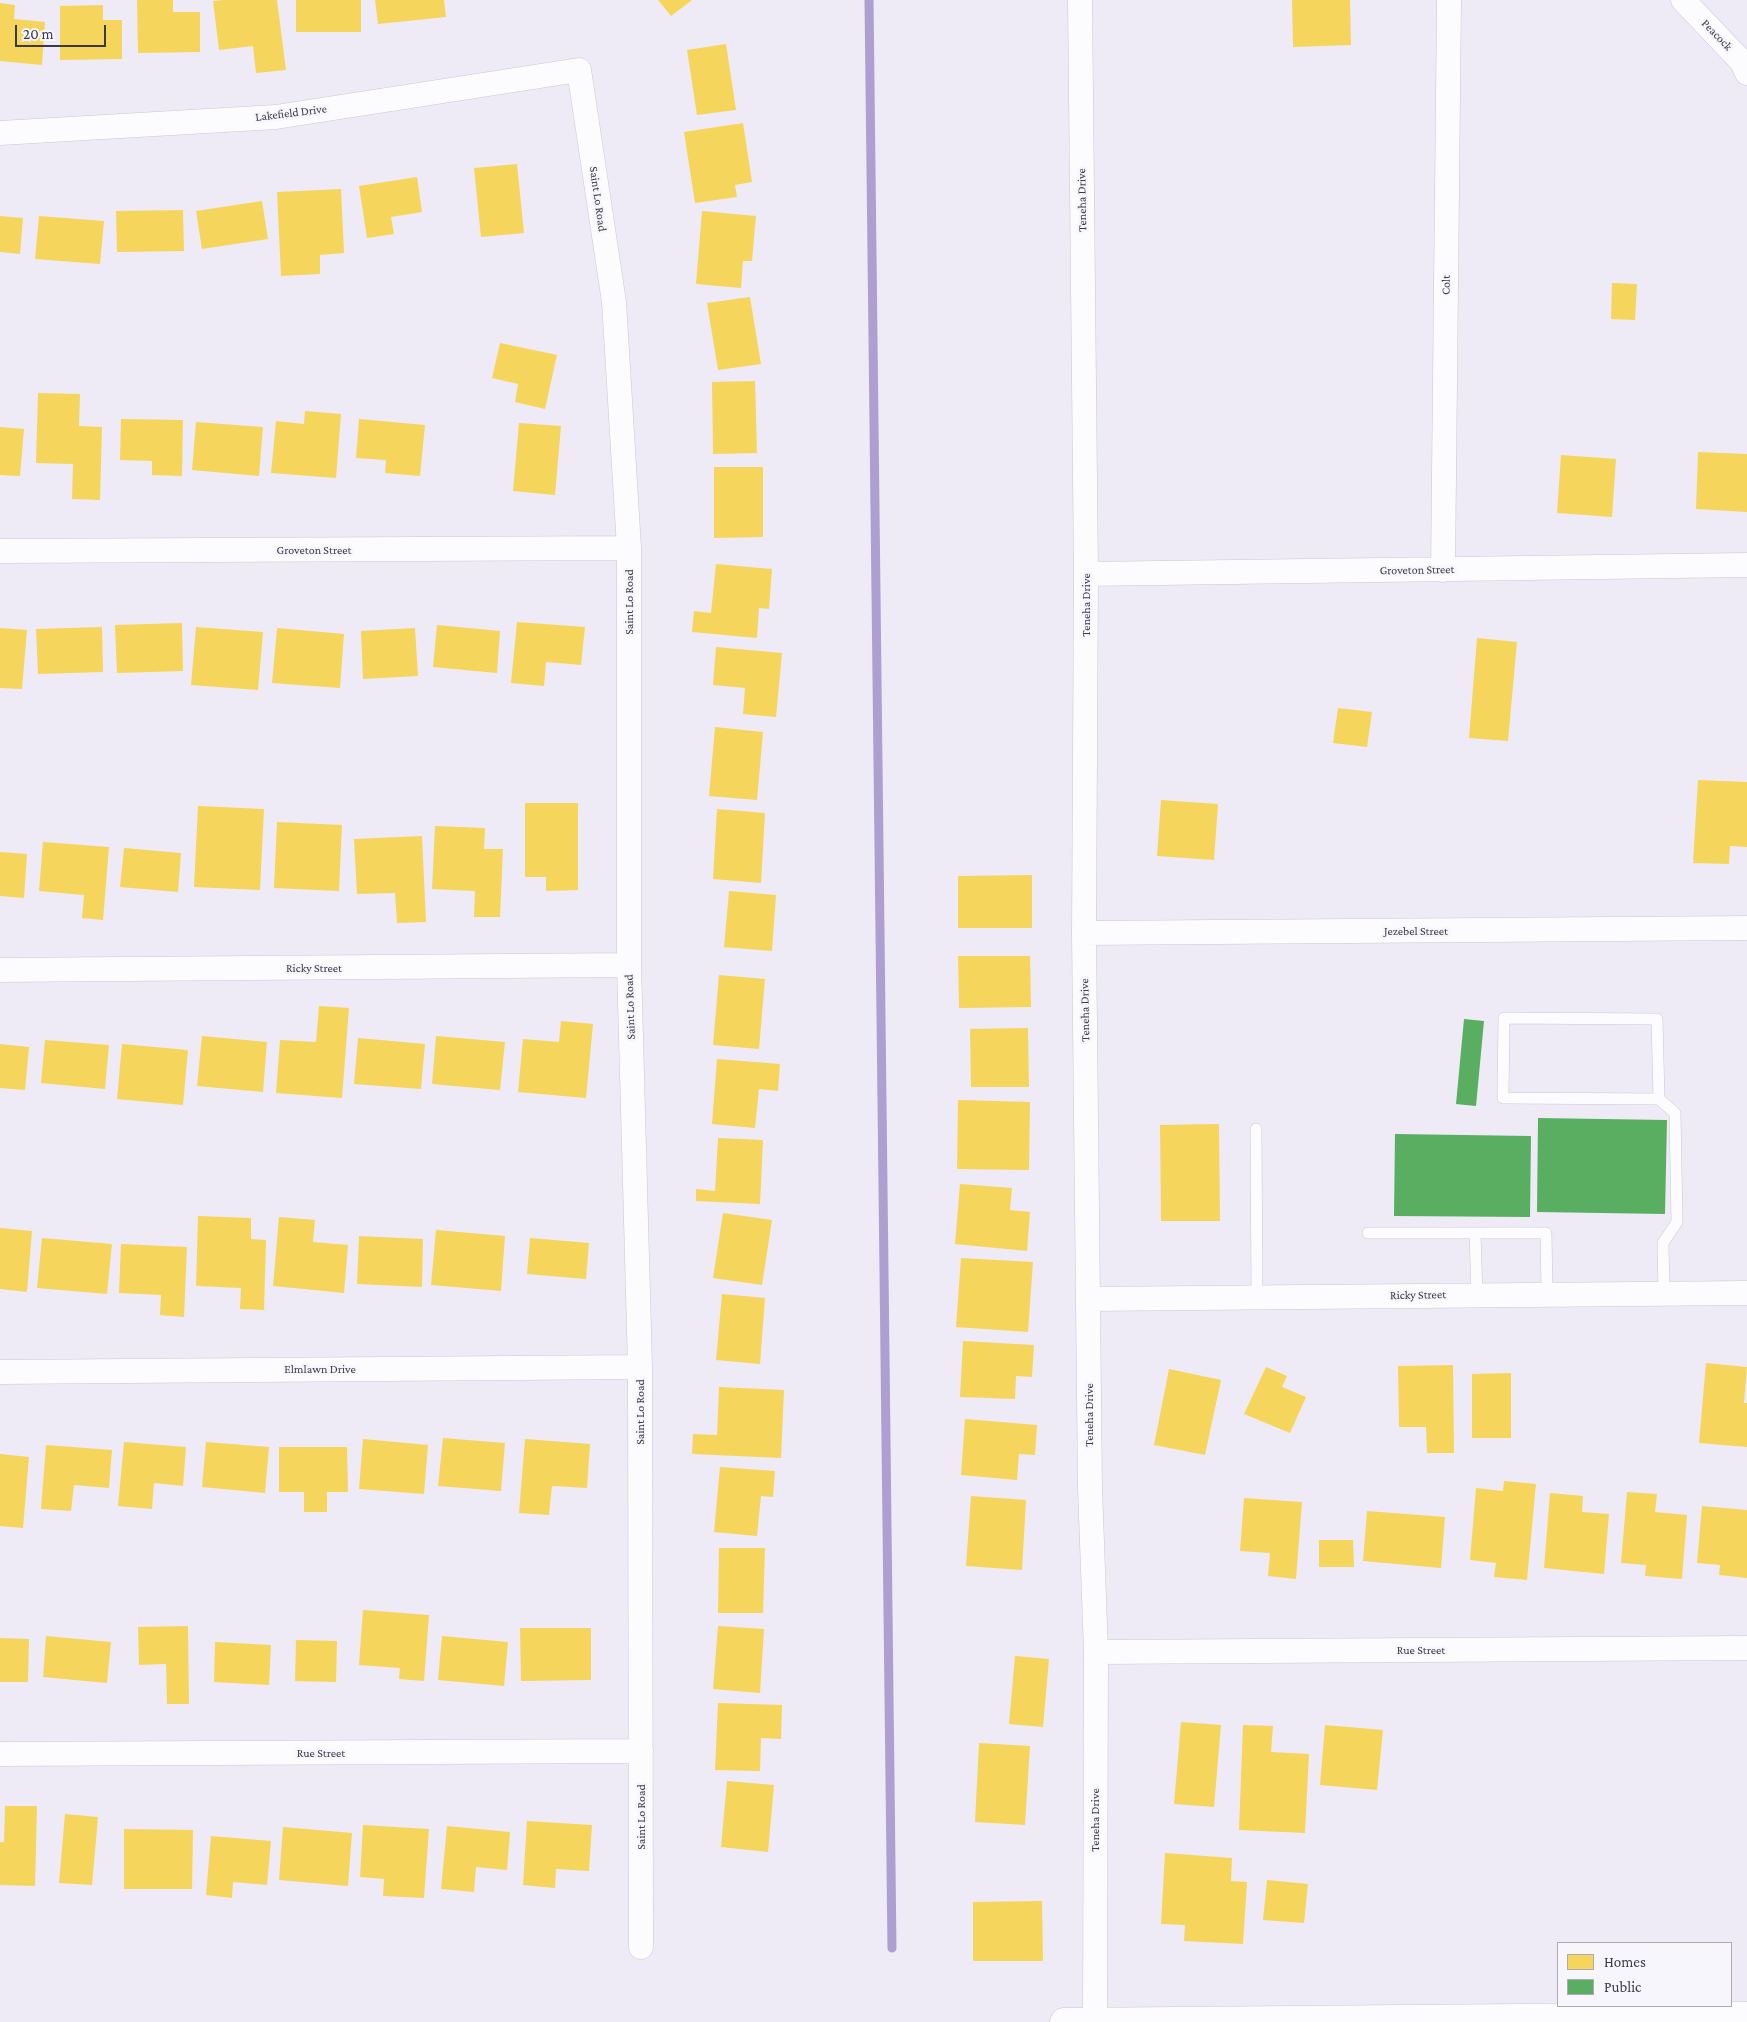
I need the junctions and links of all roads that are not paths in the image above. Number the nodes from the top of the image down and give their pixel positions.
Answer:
1 (1080, 0) edge
2 (1449, 0) edge
3 (1683, 0) edge
4 (579, 70) joint
5 (1747, 73) edge
6 (0, 133) edge
7 (629, 548) junction
8 (0, 551) edge
9 (1747, 565) edge
10 (1443, 570) junction
11 (1086, 574) junction
12 (1747, 928) edge
13 (1084, 933) junction
14 (629, 965) junction
15 (0, 970) edge
16 (1660, 1099) junction
17 (1256, 1129) dead end
18 (1368, 1233) dead end
19 (1475, 1233) junction
20 (1747, 1292) edge
21 (1547, 1294) junction
22 (1664, 1294) junction
23 (1477, 1295) junction
24 (1257, 1297) junction
25 (1088, 1298) junction
26 (640, 1366) junction
27 (0, 1372) edge
28 (1747, 1648) edge
29 (1096, 1652) junction
30 (641, 1751) junction
31 (0, 1754) edge
32 (641, 1947) dead end
33 (1747, 2016) edge
34 (1095, 2021) edge
35 (1064, 2022) edge

1 - 11 street, Teneha Drive
2 - 10 street, Colt
3 - 5 street, Peacock
4 - 6 street, Lakefield Drive
4 - 7 street, Saint Lo Road
7 - 8 street, Groveton Street
7 - 14 street, Saint Lo Road
9 - 10 street, Groveton Street
10 - 11 street, Groveton Street
11 - 13 street, Teneha Drive
12 - 13 street, Jezebel Street
13 - 25 street, Teneha Drive
14 - 15 street, Ricky Street
14 - 26 street, Saint Lo Road
16 - 16 lane
16 - 22 lane
17 - 24 lane
18 - 19 lane
19 - 21 lane
19 - 23 lane
20 - 22 street, Ricky Street
21 - 22 street, Ricky Street
21 - 23 street, Ricky Street
23 - 24 street, Ricky Street
24 - 25 street, Ricky Street
25 - 29 street, Teneha Drive
26 - 27 street, Elmlawn Drive
26 - 30 street, Saint Lo Road
28 - 29 street, Rue Street
29 - 34 street, Teneha Drive
30 - 31 street, Rue Street
30 - 32 street, Saint Lo Road
33 - 34 street
34 - 35 street

